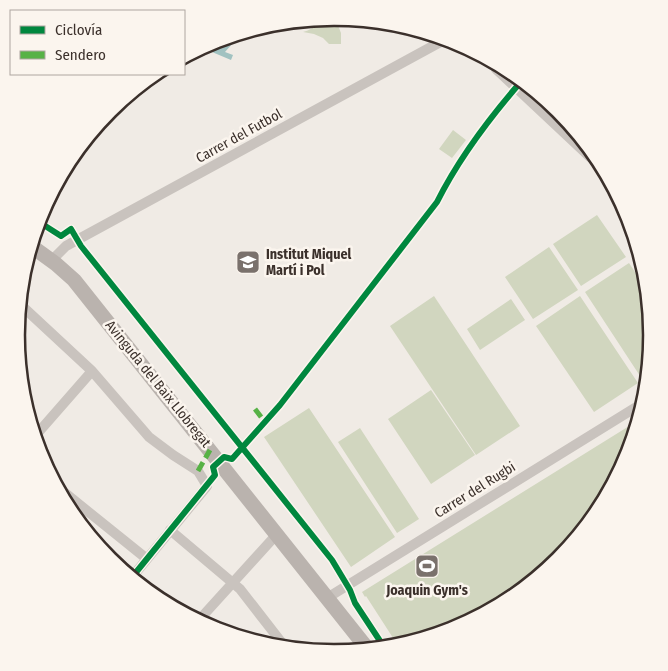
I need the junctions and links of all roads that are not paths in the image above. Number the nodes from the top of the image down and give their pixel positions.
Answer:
1 (436, 44) edge
2 (509, 81) edge
3 (578, 145) edge
4 (37, 251) edge
5 (51, 261) junction
6 (26, 310) edge
7 (92, 371) junction
8 (634, 409) edge
9 (40, 431) edge
10 (71, 498) edge
11 (170, 530) junction
12 (277, 534) junction
13 (147, 559) junction
14 (136, 573) edge
15 (233, 583) junction
16 (327, 598) junction
17 (203, 616) edge
18 (280, 640) edge
19 (363, 643) edge

1 - 5 street, Carrer del Futbol
2 - 3 street
4 - 5 main road, Avinguda del Baix Llobregat
5 - 12 main road, Avinguda del Baix Llobregat
6 - 7 street
7 - 9 street
7 - 11 street
8 - 16 street, Carrer del Rugbi
10 - 13 street
11 - 13 street
11 - 15 street
12 - 15 street
12 - 16 main road, Avinguda del Baix Llobregat
13 - 14 street
15 - 17 street
15 - 18 street
16 - 19 main road, Avinguda del Baix Llobregat

